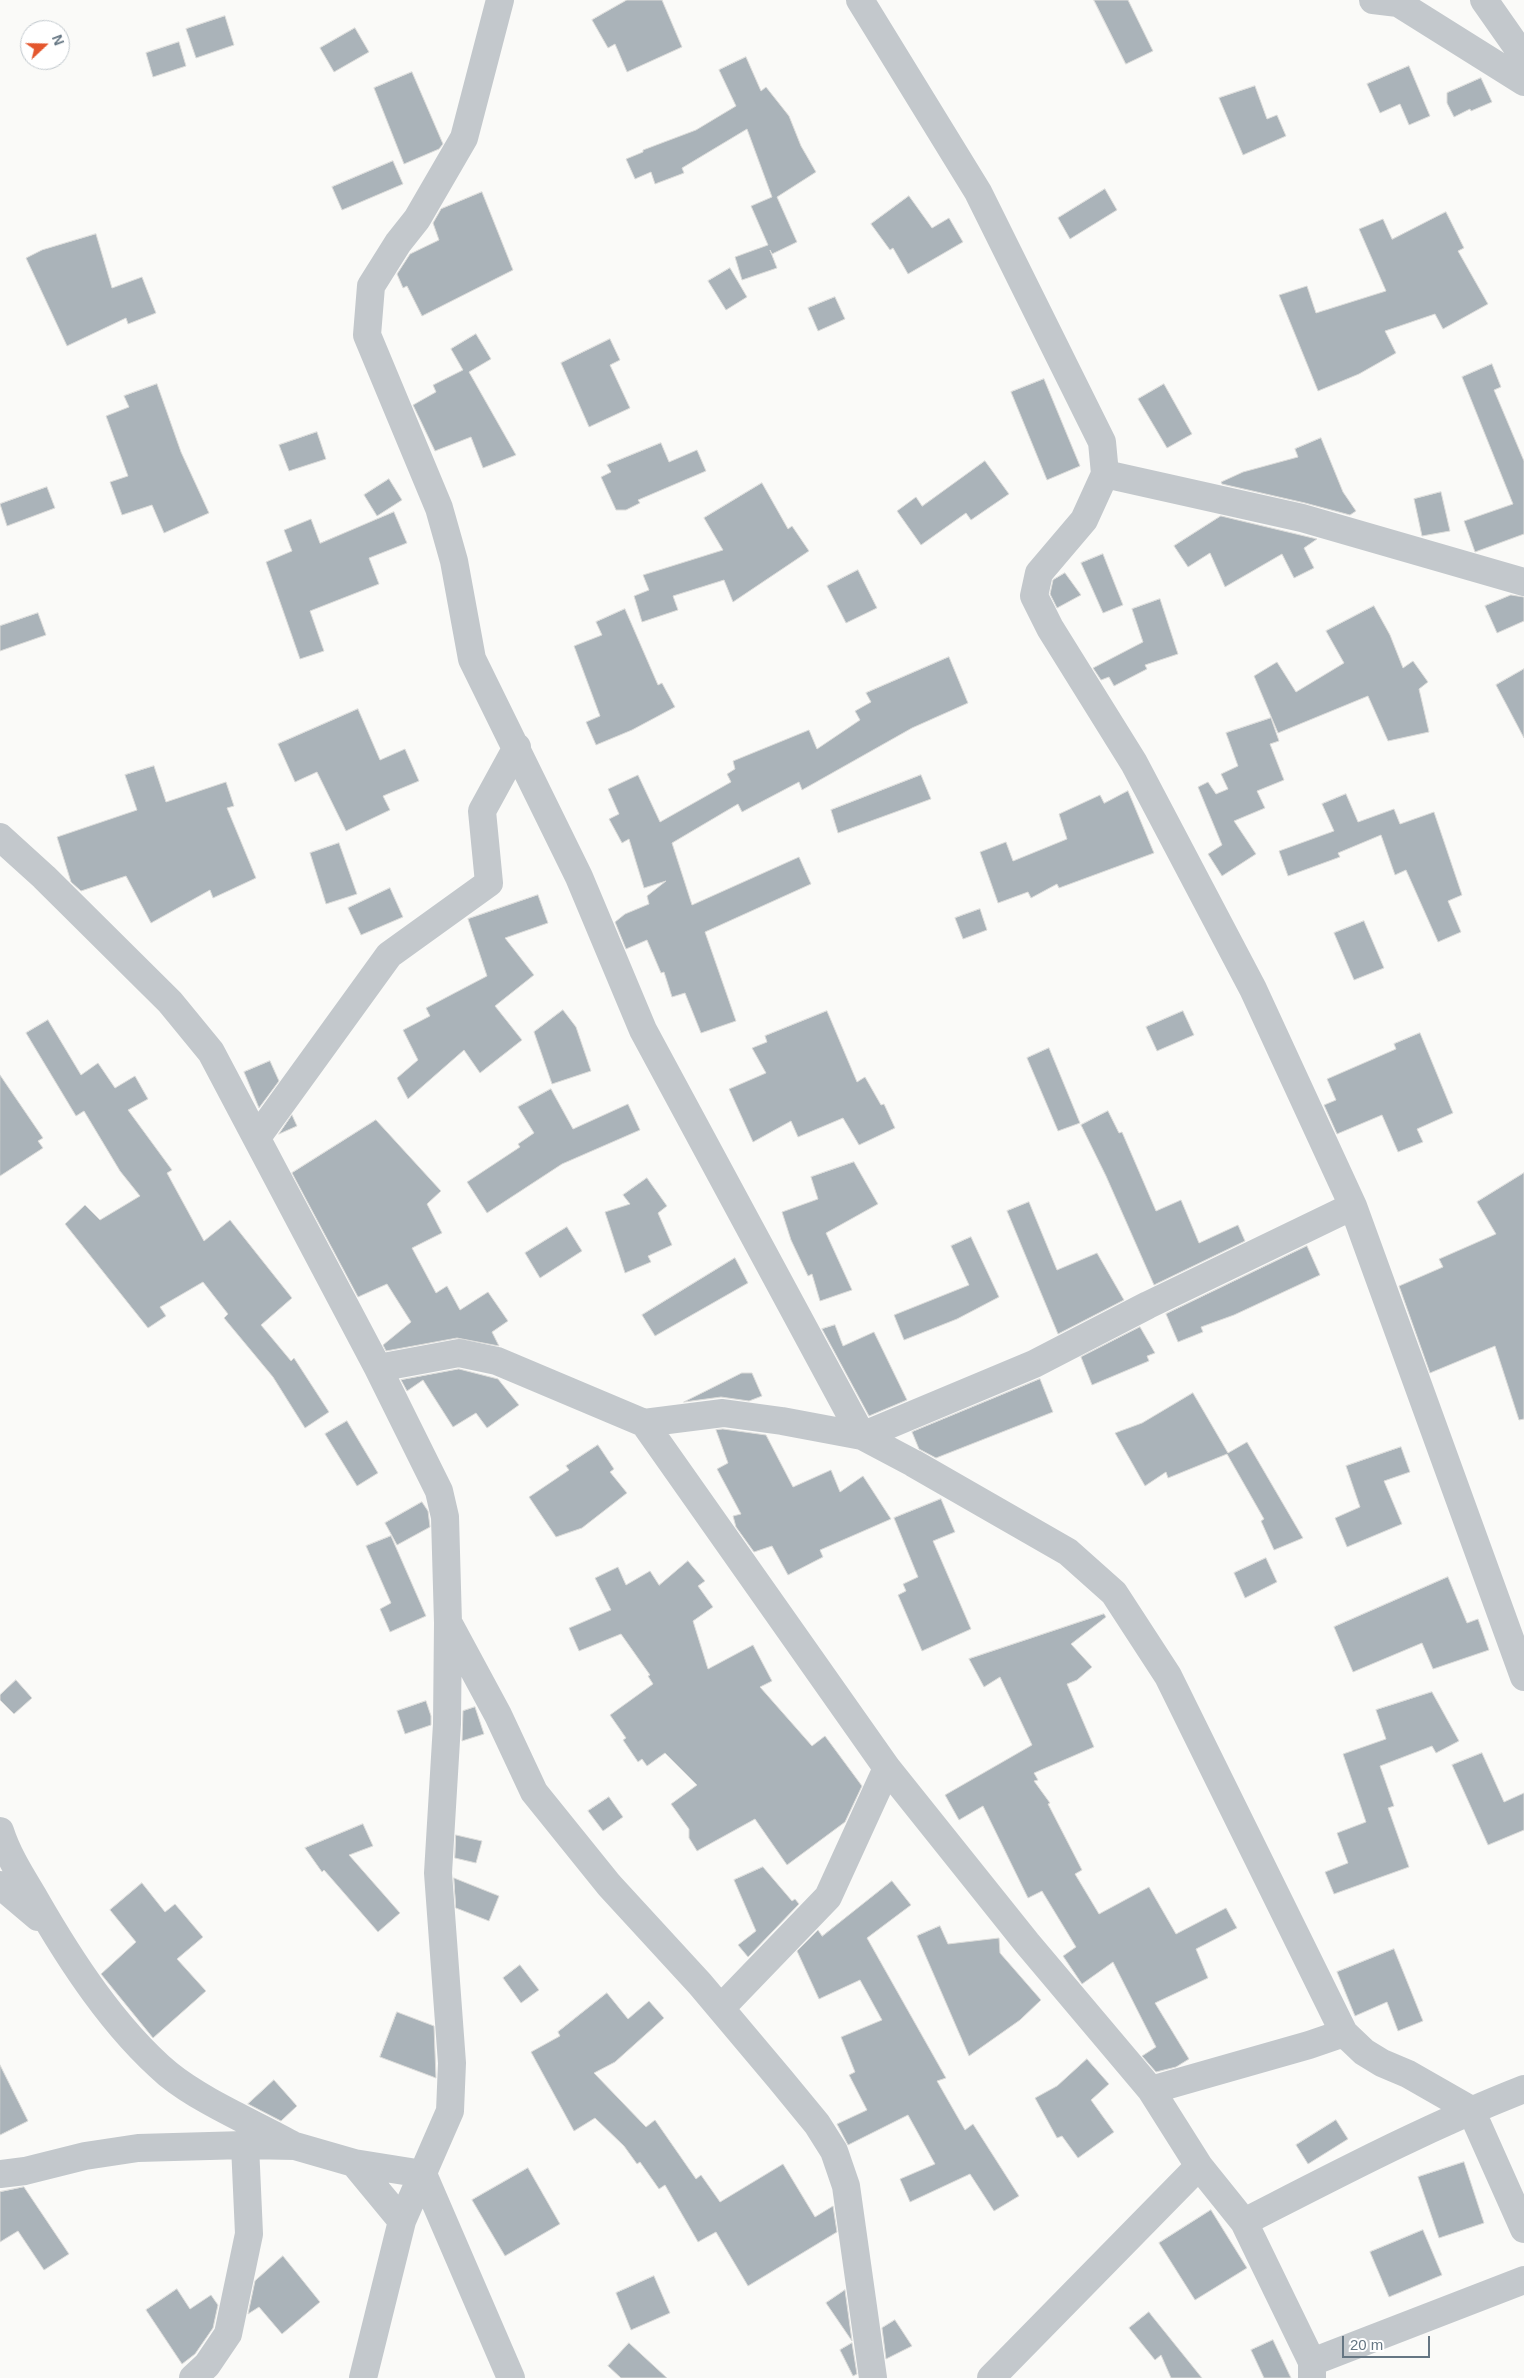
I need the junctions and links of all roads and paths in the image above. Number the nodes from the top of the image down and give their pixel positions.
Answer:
1 (500, 0) edge
2 (860, 0) edge
3 (1373, 0) edge
4 (1484, 0) edge
5 (1524, 57) edge
6 (1524, 82) edge
7 (1105, 474) junction
8 (1524, 582) edge
9 (517, 747) junction
10 (0, 837) edge
11 (258, 1136) junction
12 (1353, 1206) junction
13 (378, 1368) junction
14 (644, 1423) junction
15 (862, 1436) junction
16 (448, 1622) junction
17 (1524, 1677) edge
18 (887, 1768) junction
19 (0, 1832) edge
20 (0, 1885) edge
21 (54, 1932) junction
22 (721, 2008) junction
23 (1344, 2033) junction
24 (1524, 2089) edge
25 (1151, 2090) junction
26 (1471, 2110) junction
27 (246, 2145) junction
28 (295, 2146) junction
29 (354, 2162) junction
30 (1199, 2166) junction
31 (0, 2174) edge
32 (423, 2174) junction
33 (402, 2221) junction
34 (1244, 2222) junction
35 (1524, 2229) edge
36 (1524, 2280) edge
37 (1312, 2370) edge
38 (193, 2378) edge
39 (363, 2378) edge
40 (511, 2378) edge
41 (873, 2378) edge
42 (991, 2378) edge

1 - 9 street
2 - 7 street
3 - 6 street
4 - 5 street
7 - 8 street
7 - 12 street
9 - 11 street
9 - 15 street
10 - 11 street
11 - 13 street
12 - 15 street
12 - 17 street
13 - 14 street
13 - 16 street
14 - 15 street
14 - 18 street
15 - 23 street
16 - 22 street
16 - 32 street
18 - 22 street
18 - 25 street
19 - 21 street
20 - 21 street
21 - 28 street
22 - 41 street
23 - 25 street
23 - 26 street
24 - 26 street
25 - 30 street
26 - 34 street
26 - 35 street
27 - 28 street
27 - 31 street
27 - 38 street
28 - 29 street
29 - 32 street
29 - 33 street
30 - 34 street
30 - 42 street
32 - 33 street
32 - 40 street
33 - 39 street
34 - 37 street
36 - 37 street

